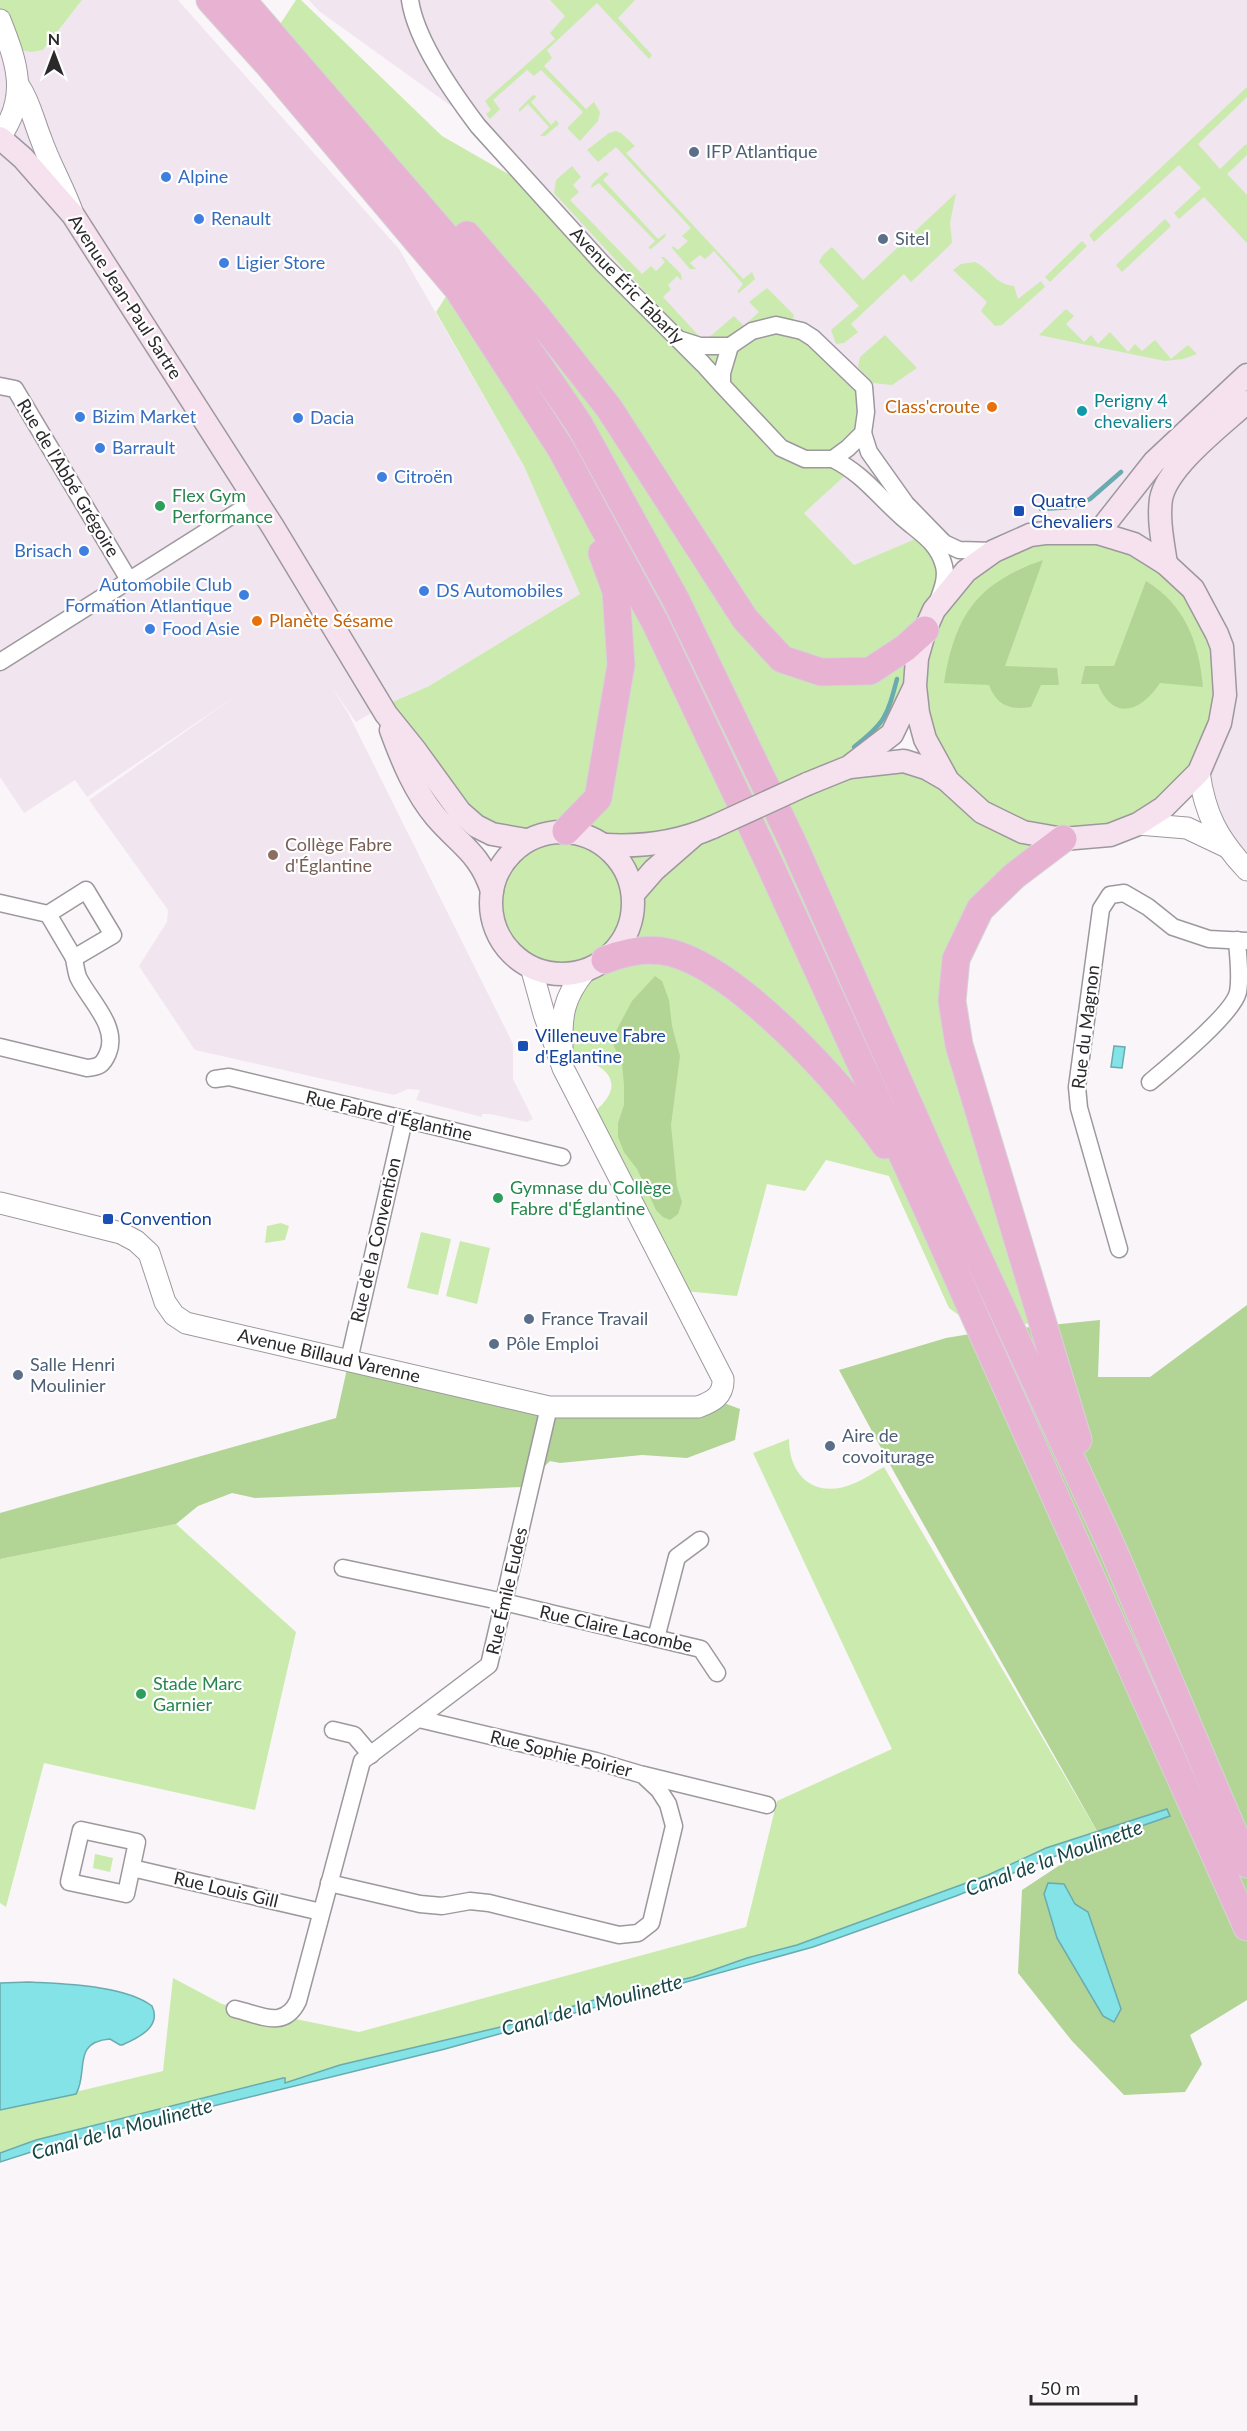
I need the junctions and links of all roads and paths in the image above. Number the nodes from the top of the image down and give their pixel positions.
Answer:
1 (210, 0) edge
2 (242, 0) edge
3 (410, 0) edge
4 (0, 20) edge
5 (273, 35) junction
6 (5, 62) edge
7 (19, 86) junction
8 (0, 137) edge
9 (73, 215) junction
10 (676, 338) junction
11 (730, 346) junction
12 (1247, 375) edge
13 (722, 385) junction
14 (0, 386) edge
15 (1247, 402) edge
16 (863, 433) junction
17 (561, 449) junction
18 (833, 459) junction
19 (255, 501) junction
20 (1098, 533) junction
21 (994, 551) junction
22 (1166, 564) junction
23 (129, 580) junction
24 (930, 620) junction
25 (0, 662) edge
26 (915, 686) junction
27 (386, 714) junction
28 (849, 767) junction
29 (1199, 772) junction
30 (948, 781) junction
31 (1138, 824) junction
32 (566, 831) junction
33 (704, 831) junction
34 (1063, 839) junction
35 (526, 840) junction
36 (606, 846) junction
37 (1225, 846) junction
38 (1247, 870) edge
39 (492, 891) junction
40 (634, 893) junction
41 (0, 903) edge
42 (48, 914) junction
43 (1242, 940) edge
44 (74, 958) junction
45 (595, 966) junction
46 (531, 967) junction
47 (0, 1047) edge
48 (562, 1068) junction
49 (215, 1079) dead end
50 (1150, 1082) dead end
51 (404, 1120) junction
52 (562, 1157) dead end
53 (0, 1203) edge
54 (932, 1220) junction
55 (1119, 1249) dead end
56 (349, 1360) junction
57 (549, 1407) junction
58 (700, 1540) dead end
59 (1112, 1547) junction
60 (344, 1568) dead end
61 (504, 1602) junction
62 (656, 1638) junction
63 (717, 1673) dead end
64 (419, 1719) junction
65 (333, 1730) dead end
66 (371, 1755) junction
67 (643, 1775) junction
68 (767, 1805) dead end
69 (1247, 1864) edge
70 (132, 1868) junction
71 (329, 1883) junction
72 (321, 1912) junction
73 (1247, 1927) edge
74 (235, 2009) dead end

1 - 17 highway
2 - 5 highway
3 - 10 street, Avenue Éric Tabarly
4 - 6 street
5 - 24 highway
5 - 59 highway
6 - 7 street
7 - 8 street
7 - 9 street
8 - 9 main road, Avenue Jean-Paul Sartre
9 - 19 main road, Avenue Jean-Paul Sartre
10 - 11 street
10 - 13 street, Avenue Éric Tabarly
11 - 13 street
11 - 16 street
12 - 20 main road
13 - 18 street, Avenue Éric Tabarly
14 - 23 street, Rue de l'Abbé Grégoire
15 - 22 main road
16 - 18 street
16 - 21 street
17 - 32 highway
17 - 54 highway
18 - 24 street
19 - 23 street
19 - 27 main road, Avenue Jean-Paul Sartre
20 - 21 main road
20 - 22 main road
21 - 24 main road
22 - 29 main road
23 - 25 street
24 - 26 main road
26 - 28 main road
26 - 30 main road
27 - 35 main road, Avenue Jean-Paul Sartre
27 - 39 main road, Avenue Jean-Paul Sartre
28 - 30 main road
28 - 33 main road, bridge
29 - 31 main road
29 - 37 street
30 - 34 main road
31 - 34 main road
31 - 37 street
32 - 35 main road
32 - 36 main road
33 - 36 main road
33 - 40 main road
34 - 59 highway
35 - 39 main road
36 - 40 main road
37 - 38 street
39 - 46 main road
40 - 45 main road
41 - 42 street
42 - 44 street
42 - 44 street
43 - 50 street
43 - 55 street, Rue du Magnon
44 - 47 street
45 - 46 main road
45 - 48 street
45 - 54 highway
46 - 48 street
48 - 57 street, Avenue Billaud Varenne
49 - 51 street, Rue Fabre d'Églantine
51 - 52 street, Rue Fabre d'Églantine
51 - 56 street, Rue de la Convention
53 - 56 street, Avenue Billaud Varenne
54 - 73 highway
56 - 57 street, Avenue Billaud Varenne
57 - 61 street, Rue Émile Eudes
58 - 62 street
59 - 69 highway
60 - 61 street, Rue Claire Lacombe
61 - 62 street, Rue Claire Lacombe
61 - 64 street, Rue Émile Eudes
62 - 63 street, Rue Claire Lacombe
64 - 66 street, Rue Émile Eudes
64 - 67 street, Rue Sophie Poirier
65 - 66 street
66 - 71 street, Rue Émile Eudes
67 - 68 street
67 - 71 street, Rue Sophie Poirier
70 - 70 street
70 - 72 street, Rue Louis Gill
71 - 72 street, Rue Émile Eudes
72 - 74 street, Rue Émile Eudes

